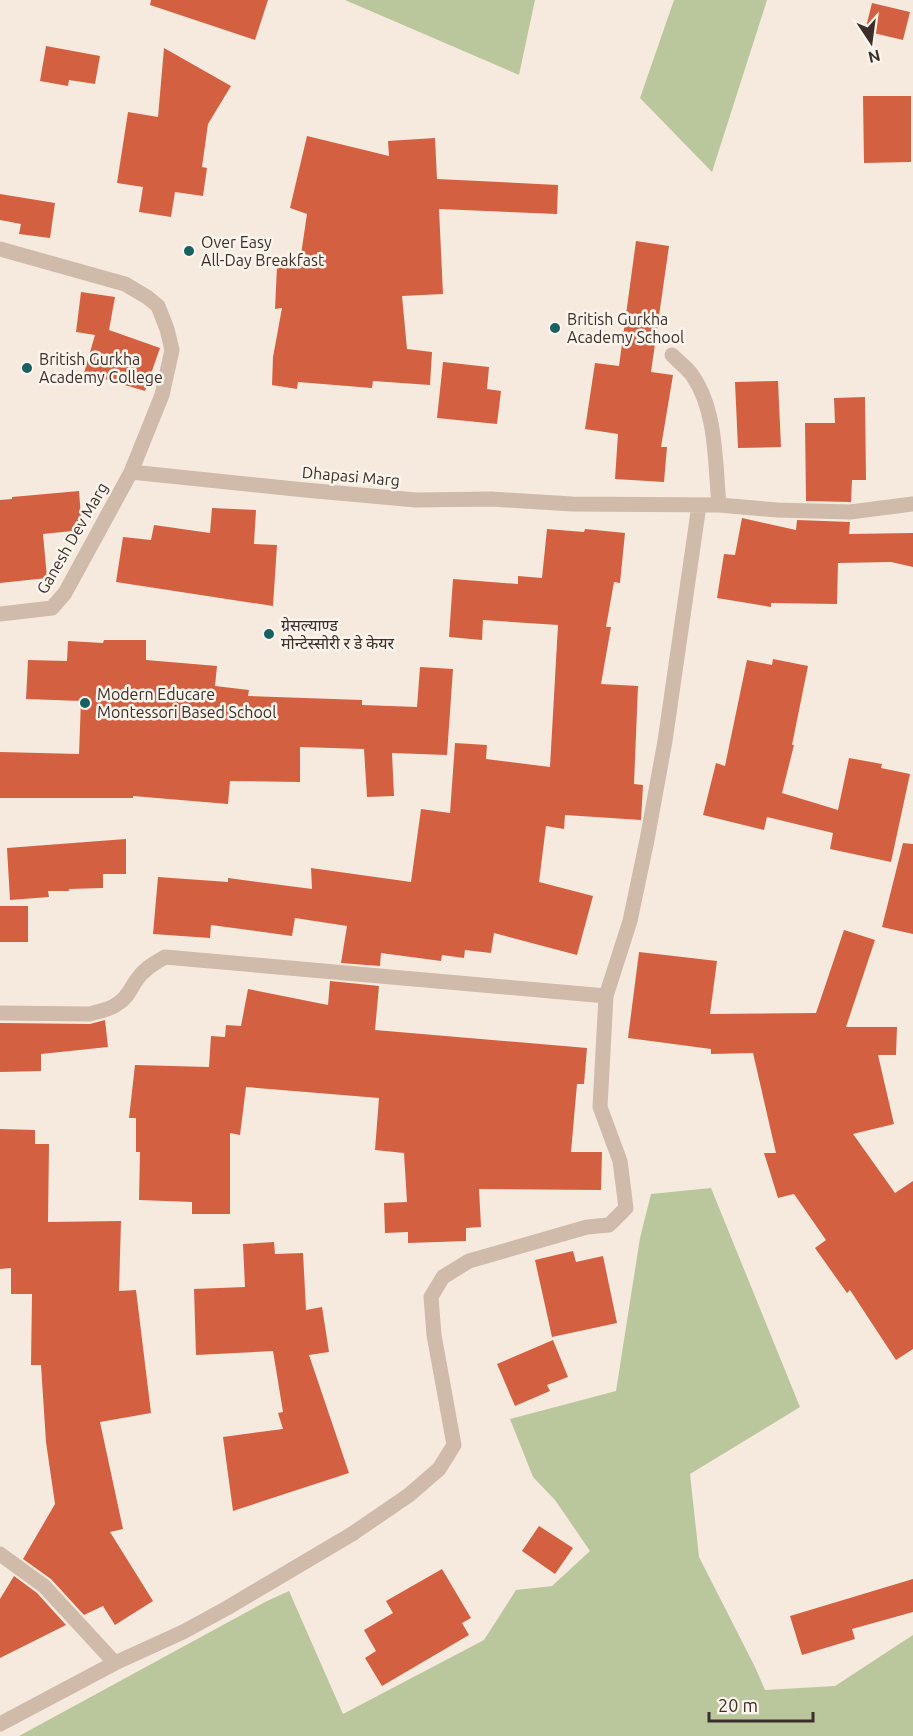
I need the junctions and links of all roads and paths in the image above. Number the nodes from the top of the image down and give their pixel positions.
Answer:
1 (0, 249) edge
2 (672, 356) dead end
3 (131, 472) junction
4 (913, 504) edge
5 (699, 505) junction
6 (719, 505) junction
7 (0, 614) edge
8 (606, 996) junction
9 (0, 1013) edge
10 (0, 1554) edge
11 (115, 1663) junction
12 (0, 1724) edge

1 - 3 street
2 - 6 street
3 - 5 street, Dhapasi Marg
3 - 7 street, Ganesh Dev Marg
4 - 6 street, Dhapasi Marg
5 - 6 street, Dhapasi Marg
5 - 8 street
8 - 9 street
8 - 11 street
10 - 11 street
11 - 12 street

